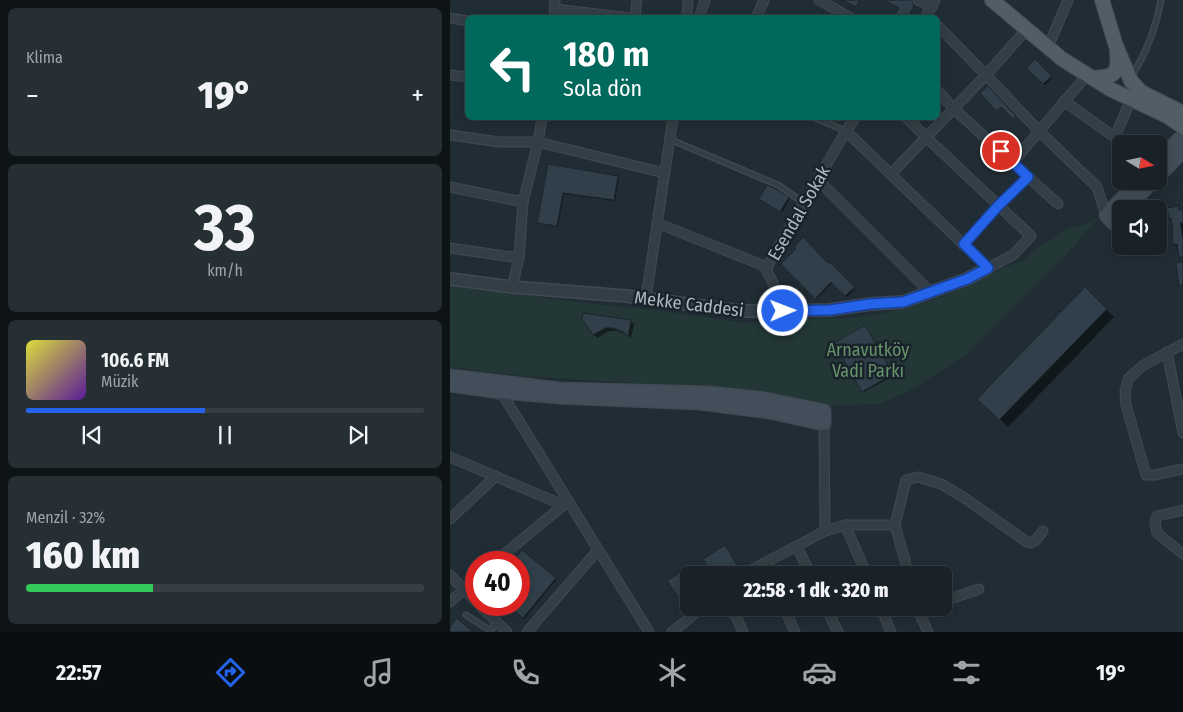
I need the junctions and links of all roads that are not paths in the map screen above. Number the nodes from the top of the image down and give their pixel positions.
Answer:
1 (637, 0) edge
2 (688, 0) edge
3 (705, 0) edge
4 (764, 0) edge
5 (819, 0) edge
6 (918, 0) edge
7 (992, 0) edge
8 (1068, 0) edge
9 (1102, 0) edge
10 (1161, 0) edge
11 (555, 9) edge
12 (929, 12) edge
13 (605, 15) edge
14 (635, 15) edge
15 (686, 15) edge
16 (699, 15) edge
17 (757, 15) edge
18 (846, 15) edge
19 (450, 18) edge
20 (465, 20) edge
21 (940, 28) edge
22 (1027, 29) junction
23 (1116, 46) junction
24 (1048, 47) junction
25 (986, 74) junction
26 (450, 75) edge
27 (465, 77) edge
28 (1090, 77) junction
29 (1130, 79) junction
30 (940, 93) edge
31 (1131, 99) junction
32 (1064, 101) junction
33 (953, 108) junction
34 (1183, 114) edge
35 (542, 120) edge
36 (672, 120) edge
37 (820, 120) edge
38 (854, 120) edge
39 (909, 120) edge
40 (1183, 127) edge
41 (1040, 130) junction
42 (846, 131) junction
43 (450, 135) edge
44 (1112, 135) edge
45 (1116, 135) edge
46 (926, 137) junction
47 (1183, 137) edge
48 (670, 139) junction
49 (538, 142) junction
50 (1183, 150) edge
51 (1168, 151) edge
52 (1013, 162) junction
53 (1168, 166) edge
54 (664, 173) junction
55 (891, 174) junction
56 (1028, 177) junction
57 (818, 180) junction
58 (450, 188) edge
59 (1145, 190) edge
60 (1135, 200) edge
61 (523, 202) junction
62 (804, 203) junction
63 (1058, 204) dead end
64 (998, 206) junction
65 (1112, 216) edge
66 (657, 223) junction
67 (964, 244) junction
68 (450, 248) edge
69 (520, 258) junction
70 (767, 267) junction
71 (988, 268) junction
72 (450, 279) edge
73 (512, 287) junction
74 (930, 292) junction
75 (646, 298) junction
76 (783, 311) junction
77 (1183, 344) edge
78 (1167, 352) junction
79 (450, 376) edge
80 (450, 385) edge
81 (501, 388) junction
82 (824, 418) joint
83 (1183, 433) edge
84 (450, 457) edge
85 (1183, 469) edge
86 (496, 476) junction
87 (566, 503) junction
88 (1183, 510) edge
89 (450, 519) edge
90 (845, 524) junction
91 (895, 525) junction
92 (825, 531) junction
93 (1044, 531) dead end
94 (797, 546) junction
95 (598, 550) junction
96 (508, 551) edge
97 (1183, 554) edge
98 (764, 564) joint
99 (760, 566) edge
100 (807, 566) edge
101 (863, 566) edge
102 (906, 566) edge
103 (450, 575) edge
104 (979, 589) dead end
105 (464, 590) joint
106 (952, 598) edge
107 (450, 602) edge
108 (468, 616) edge
109 (490, 616) edge
110 (692, 616) edge
111 (736, 616) edge
112 (788, 616) edge
113 (830, 616) edge
114 (883, 616) edge
115 (923, 616) edge
116 (496, 622) junction
117 (888, 631) edge
118 (506, 632) edge
119 (527, 632) edge
120 (650, 632) edge
121 (672, 632) edge
122 (743, 632) edge
123 (795, 632) edge
124 (838, 632) edge
125 (928, 632) edge

1 - 14 street
2 - 15 street
3 - 16 street
4 - 17 street
5 - 18 street
6 - 12 street
7 - 22 main road
8 - 24 street
9 - 23 main road
10 - 29 lane
11 - 13 street
19 - 20 street
21 - 25 street
22 - 24 main road
22 - 25 street
23 - 28 main road
23 - 29 main road
24 - 28 main road
25 - 33 street
25 - 41 street
26 - 27 street
28 - 31 main road
28 - 32 street
29 - 34 main road
30 - 33 street
31 - 40 main road
31 - 45 street
32 - 41 street
32 - 44 street
33 - 46 street
33 - 52 street
35 - 49 street
36 - 48 street
37 - 42 lane
38 - 42 street, Esendal Sokak
39 - 46 street
41 - 52 street
41 - 65 street
42 - 55 street
42 - 57 street, Esendal Sokak
43 - 49 street
46 - 55 street
46 - 64 street
47 - 51 main road
48 - 54 street
48 - 62 lane
49 - 54 street
49 - 61 street
50 - 53 main road
52 - 56 street
54 - 66 street
55 - 67 street
56 - 63 street
56 - 64 street
57 - 62 street, Esendal Sokak
57 - 74 street
58 - 61 street
59 - 60 main road
61 - 69 street
62 - 70 street, Esendal Sokak
64 - 67 street
64 - 71 street, Mekke Caddesi
66 - 70 street
66 - 75 street
67 - 71 street
68 - 69 street
69 - 73 street
70 - 76 street, Esendal Sokak
71 - 74 street, Mekke Caddesi
72 - 73 street, Mekke Caddesi
73 - 75 street, Mekke Caddesi
74 - 76 street, Mekke Caddesi
75 - 76 street, Mekke Caddesi
77 - 78 street
78 - 83 street
78 - 85 street
79 - 81 main road
80 - 81 main road
81 - 82 main road
81 - 87 street
82 - 92 street
84 - 86 street
86 - 87 street
86 - 89 street
87 - 95 street
87 - 96 street
88 - 97 street
90 - 91 street
90 - 92 street
90 - 101 street
91 - 93 street
91 - 102 street
92 - 94 street
94 - 98 street
94 - 100 street
95 - 119 street
95 - 120 street
98 - 99 street
103 - 105 street
104 - 106 street
105 - 107 street
108 - 116 lane
109 - 116 street
110 - 121 street
111 - 122 street
112 - 123 street
113 - 124 street
114 - 117 street
115 - 125 street
116 - 118 street

